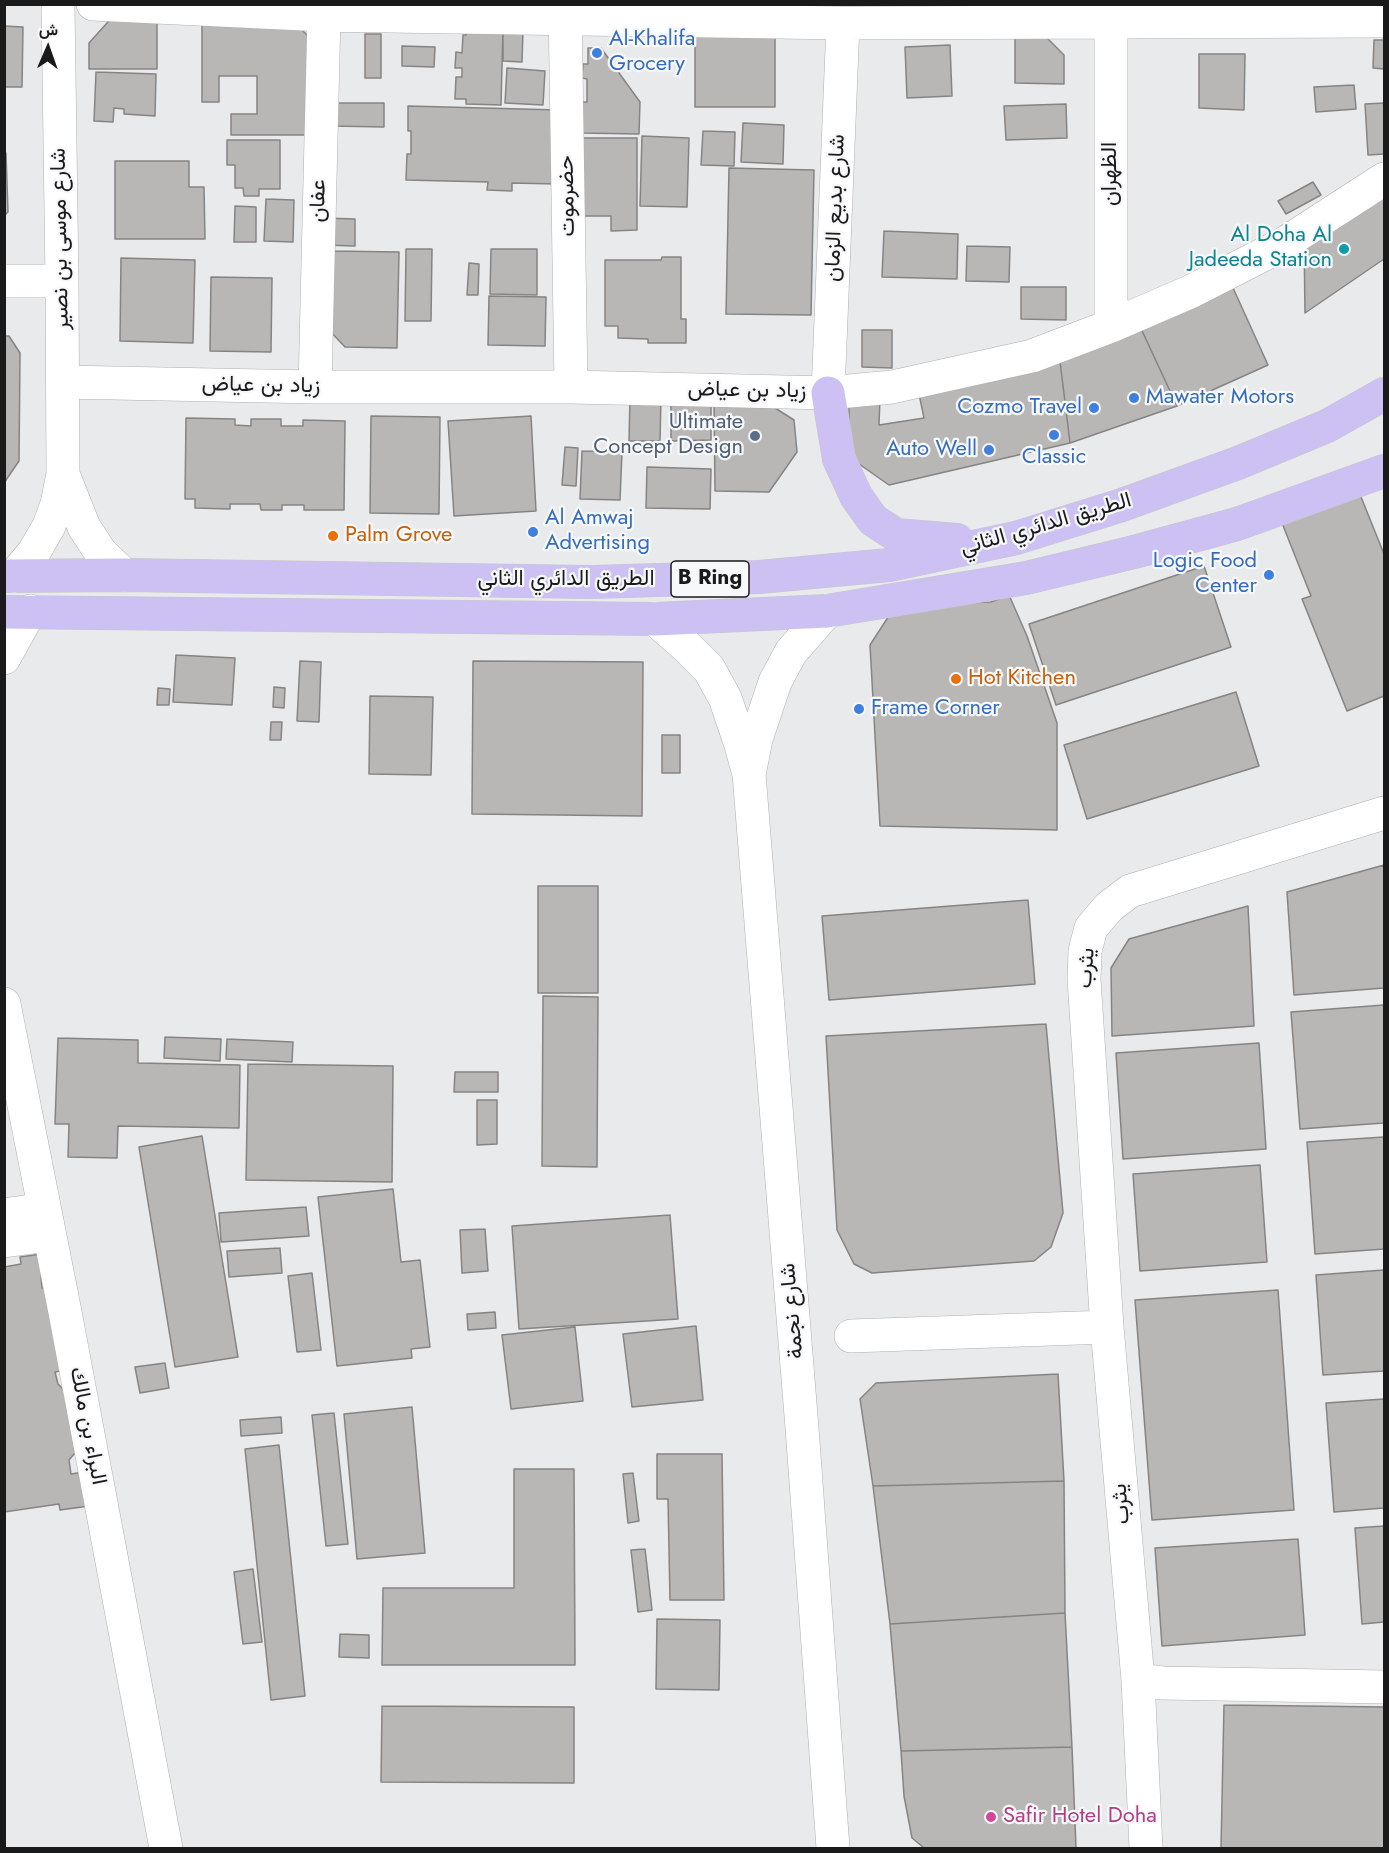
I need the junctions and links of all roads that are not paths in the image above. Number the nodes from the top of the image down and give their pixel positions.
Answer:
1 (58, 4) edge
2 (93, 4) edge
3 (565, 11) edge
4 (1063, 13) edge
5 (324, 15) junction
6 (1384, 21) edge
7 (1111, 22) junction
8 (843, 23) junction
9 (1384, 179) edge
10 (4, 280) edge
11 (62, 281) junction
12 (1111, 326) junction
13 (63, 382) junction
14 (315, 387) junction
15 (571, 387) junction
16 (828, 393) junction
17 (1384, 394) edge
18 (1384, 471) edge
19 (63, 474) junction
20 (1016, 537) junction
21 (124, 575) junction
22 (9, 576) edge
23 (827, 611) junction
24 (17, 612) edge
25 (655, 619) junction
26 (4, 658) edge
27 (749, 774) junction
28 (1384, 813) edge
29 (4, 1005) edge
30 (4, 1215) edge
31 (47, 1222) junction
32 (4, 1241) edge
33 (1107, 1327) junction
34 (850, 1336) dead end
35 (1137, 1680) junction
36 (1384, 1687) edge
37 (166, 1848) edge
38 (833, 1848) edge
39 (1146, 1848) edge

1 - 11 street, شارع موسى بن نصير
2 - 5 street
3 - 5 street
3 - 8 street
3 - 15 street, حضرموت
4 - 7 street
4 - 8 street
5 - 14 street, عفان
6 - 7 street
7 - 12 street, الظهران
8 - 16 street, شارع بديع الزمان
9 - 12 street, زياد بن عياض
10 - 11 street
11 - 13 street, شارع موسى بن نصير
12 - 16 street, زياد بن عياض
13 - 14 street, زياد بن عياض
13 - 19 street, شارع موسى بن نصير
14 - 15 street, زياد بن عياض
15 - 16 street, زياد بن عياض
16 - 20 main road
17 - 20 main road, الطريق الدائري الثاني / B Ring
18 - 23 main road, الطريق الدائري الثاني / B Ring
19 - 21 street, شارع موسى بن نصير
19 - 22 street, شارع موسى بن نصير
20 - 21 main road, الطريق الدائري الثاني / B Ring
21 - 22 main road, الطريق الدائري الثاني / B Ring
23 - 25 main road, الطريق الدائري الثاني / B Ring
23 - 27 street, شارع نجمة
24 - 25 main road, الطريق الدائري الثاني / B Ring
24 - 26 street
25 - 27 street, شارع نجمة
27 - 38 street, شارع نجمة
28 - 33 street, يثرب
29 - 31 street, البراء بن مالك
30 - 31 street
31 - 32 street
31 - 37 street, البراء بن مالك
33 - 34 street
33 - 35 street, يثرب
35 - 36 street
35 - 39 street, يثرب

